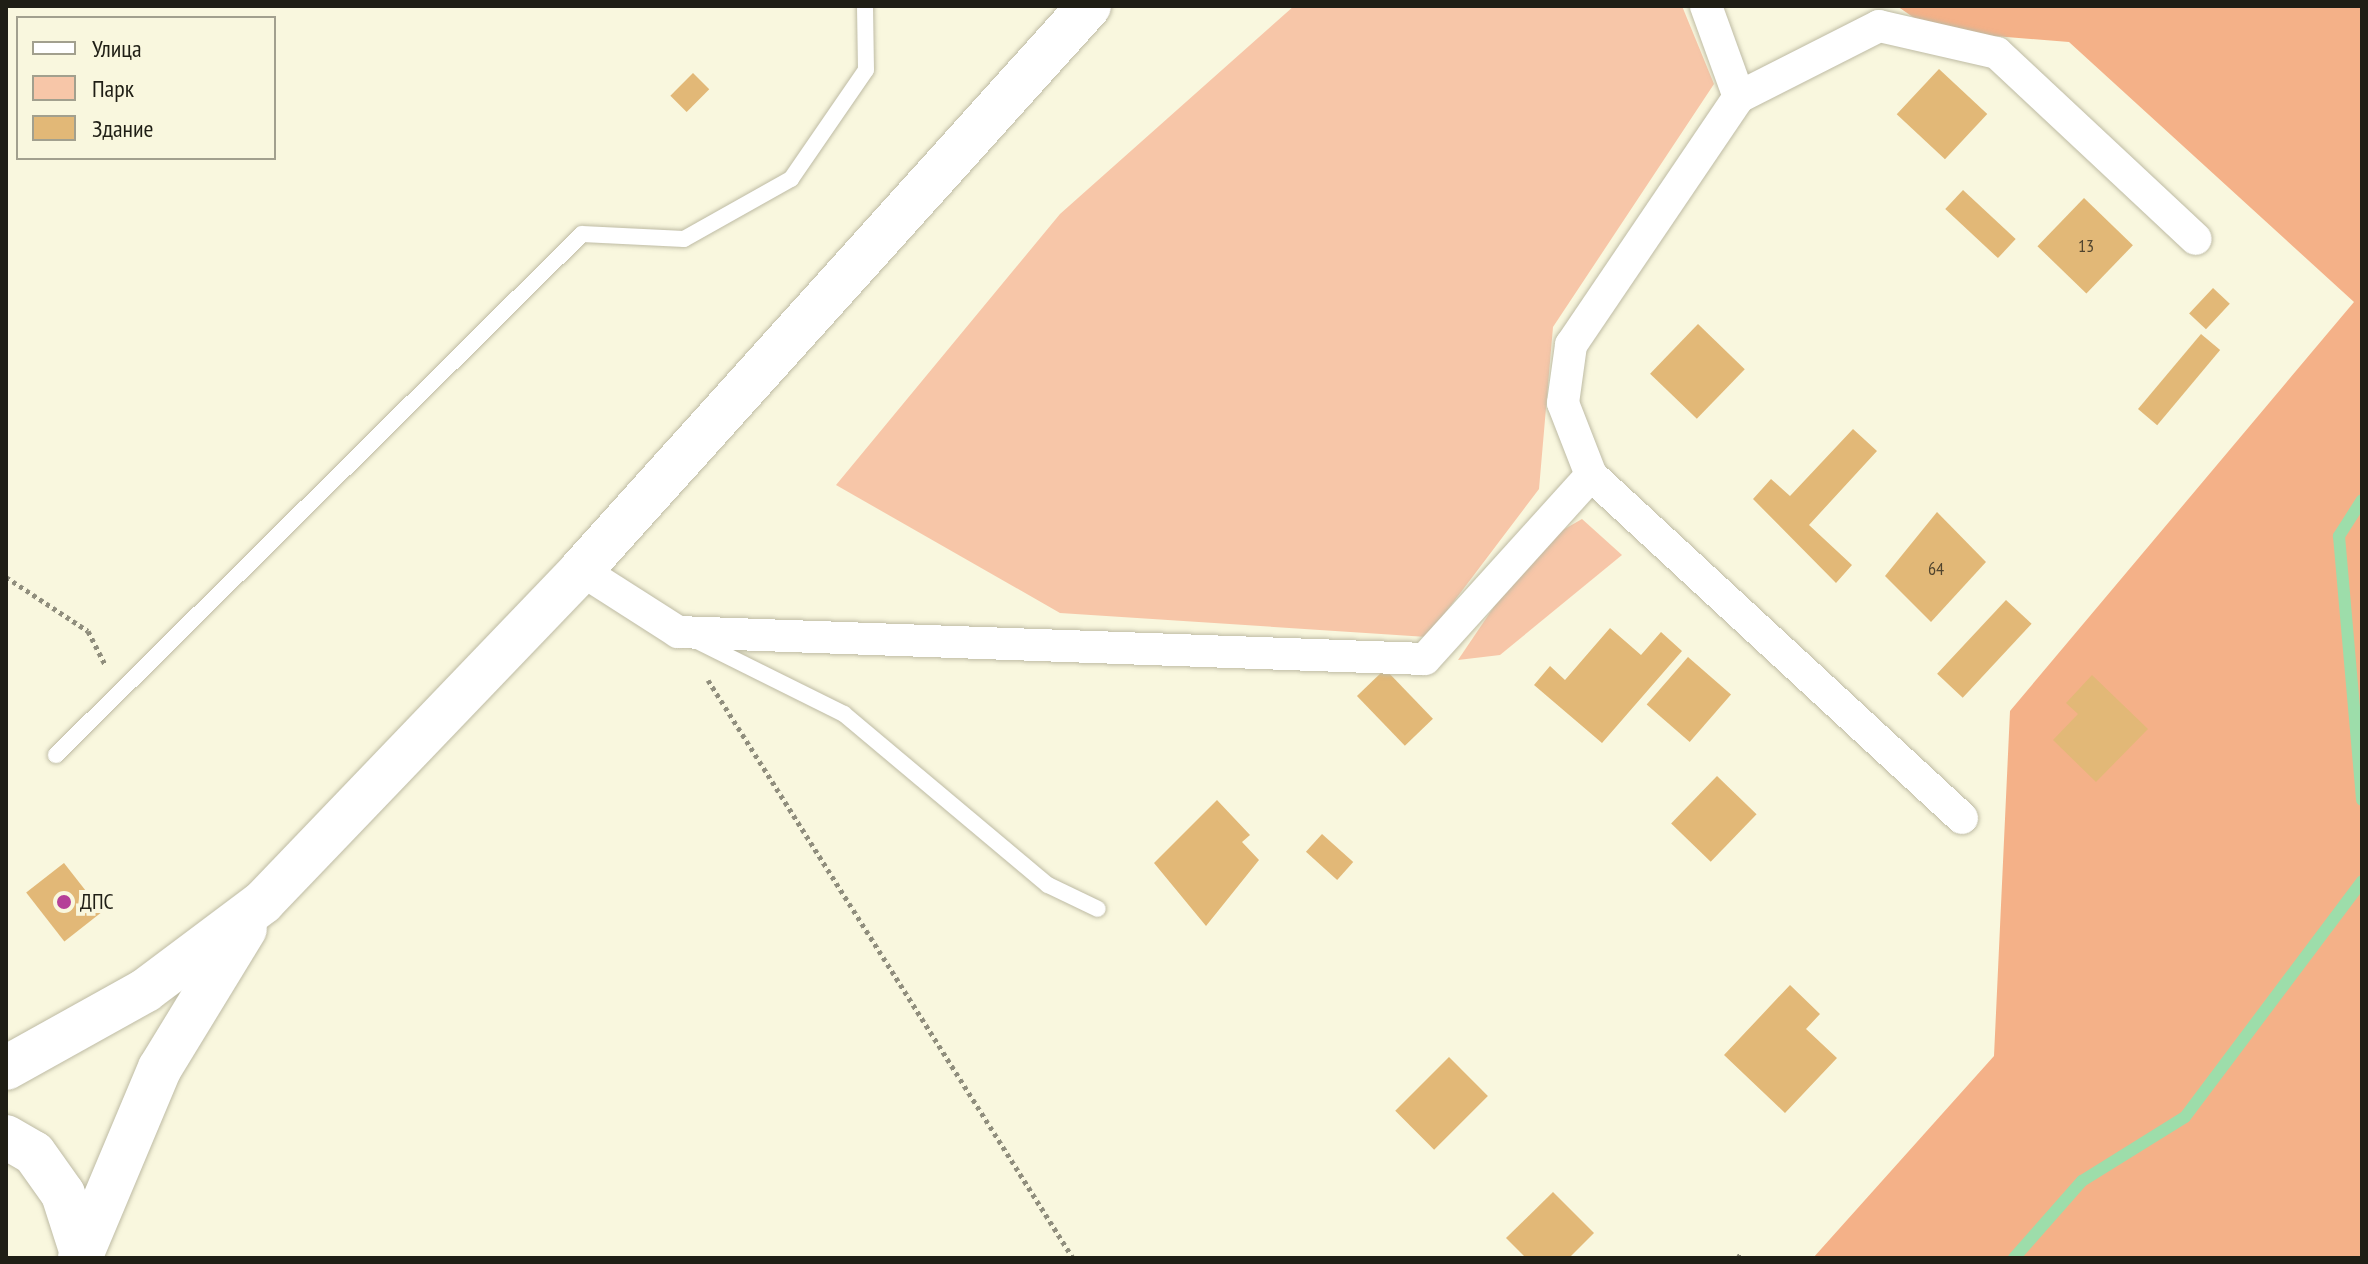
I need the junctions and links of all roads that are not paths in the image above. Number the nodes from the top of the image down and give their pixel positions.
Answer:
1 (865, 6) edge
2 (1089, 6) edge
3 (1706, 6) edge
4 (1739, 97) junction
5 (2196, 239) dead end
6 (1591, 475) junction
7 (581, 570) junction
8 (678, 632) junction
9 (56, 755) dead end
10 (1962, 818) dead end
11 (263, 902) junction
12 (1098, 909) dead end
13 (6, 1068) edge
14 (6, 1137) edge
15 (80, 1254) edge

1 - 9 lane
2 - 7 main road
3 - 4 street
4 - 5 street
4 - 6 street
6 - 8 street
6 - 10 street
7 - 8 street
7 - 11 main road
8 - 12 lane
11 - 13 main road
11 - 15 main road
14 - 15 main road

